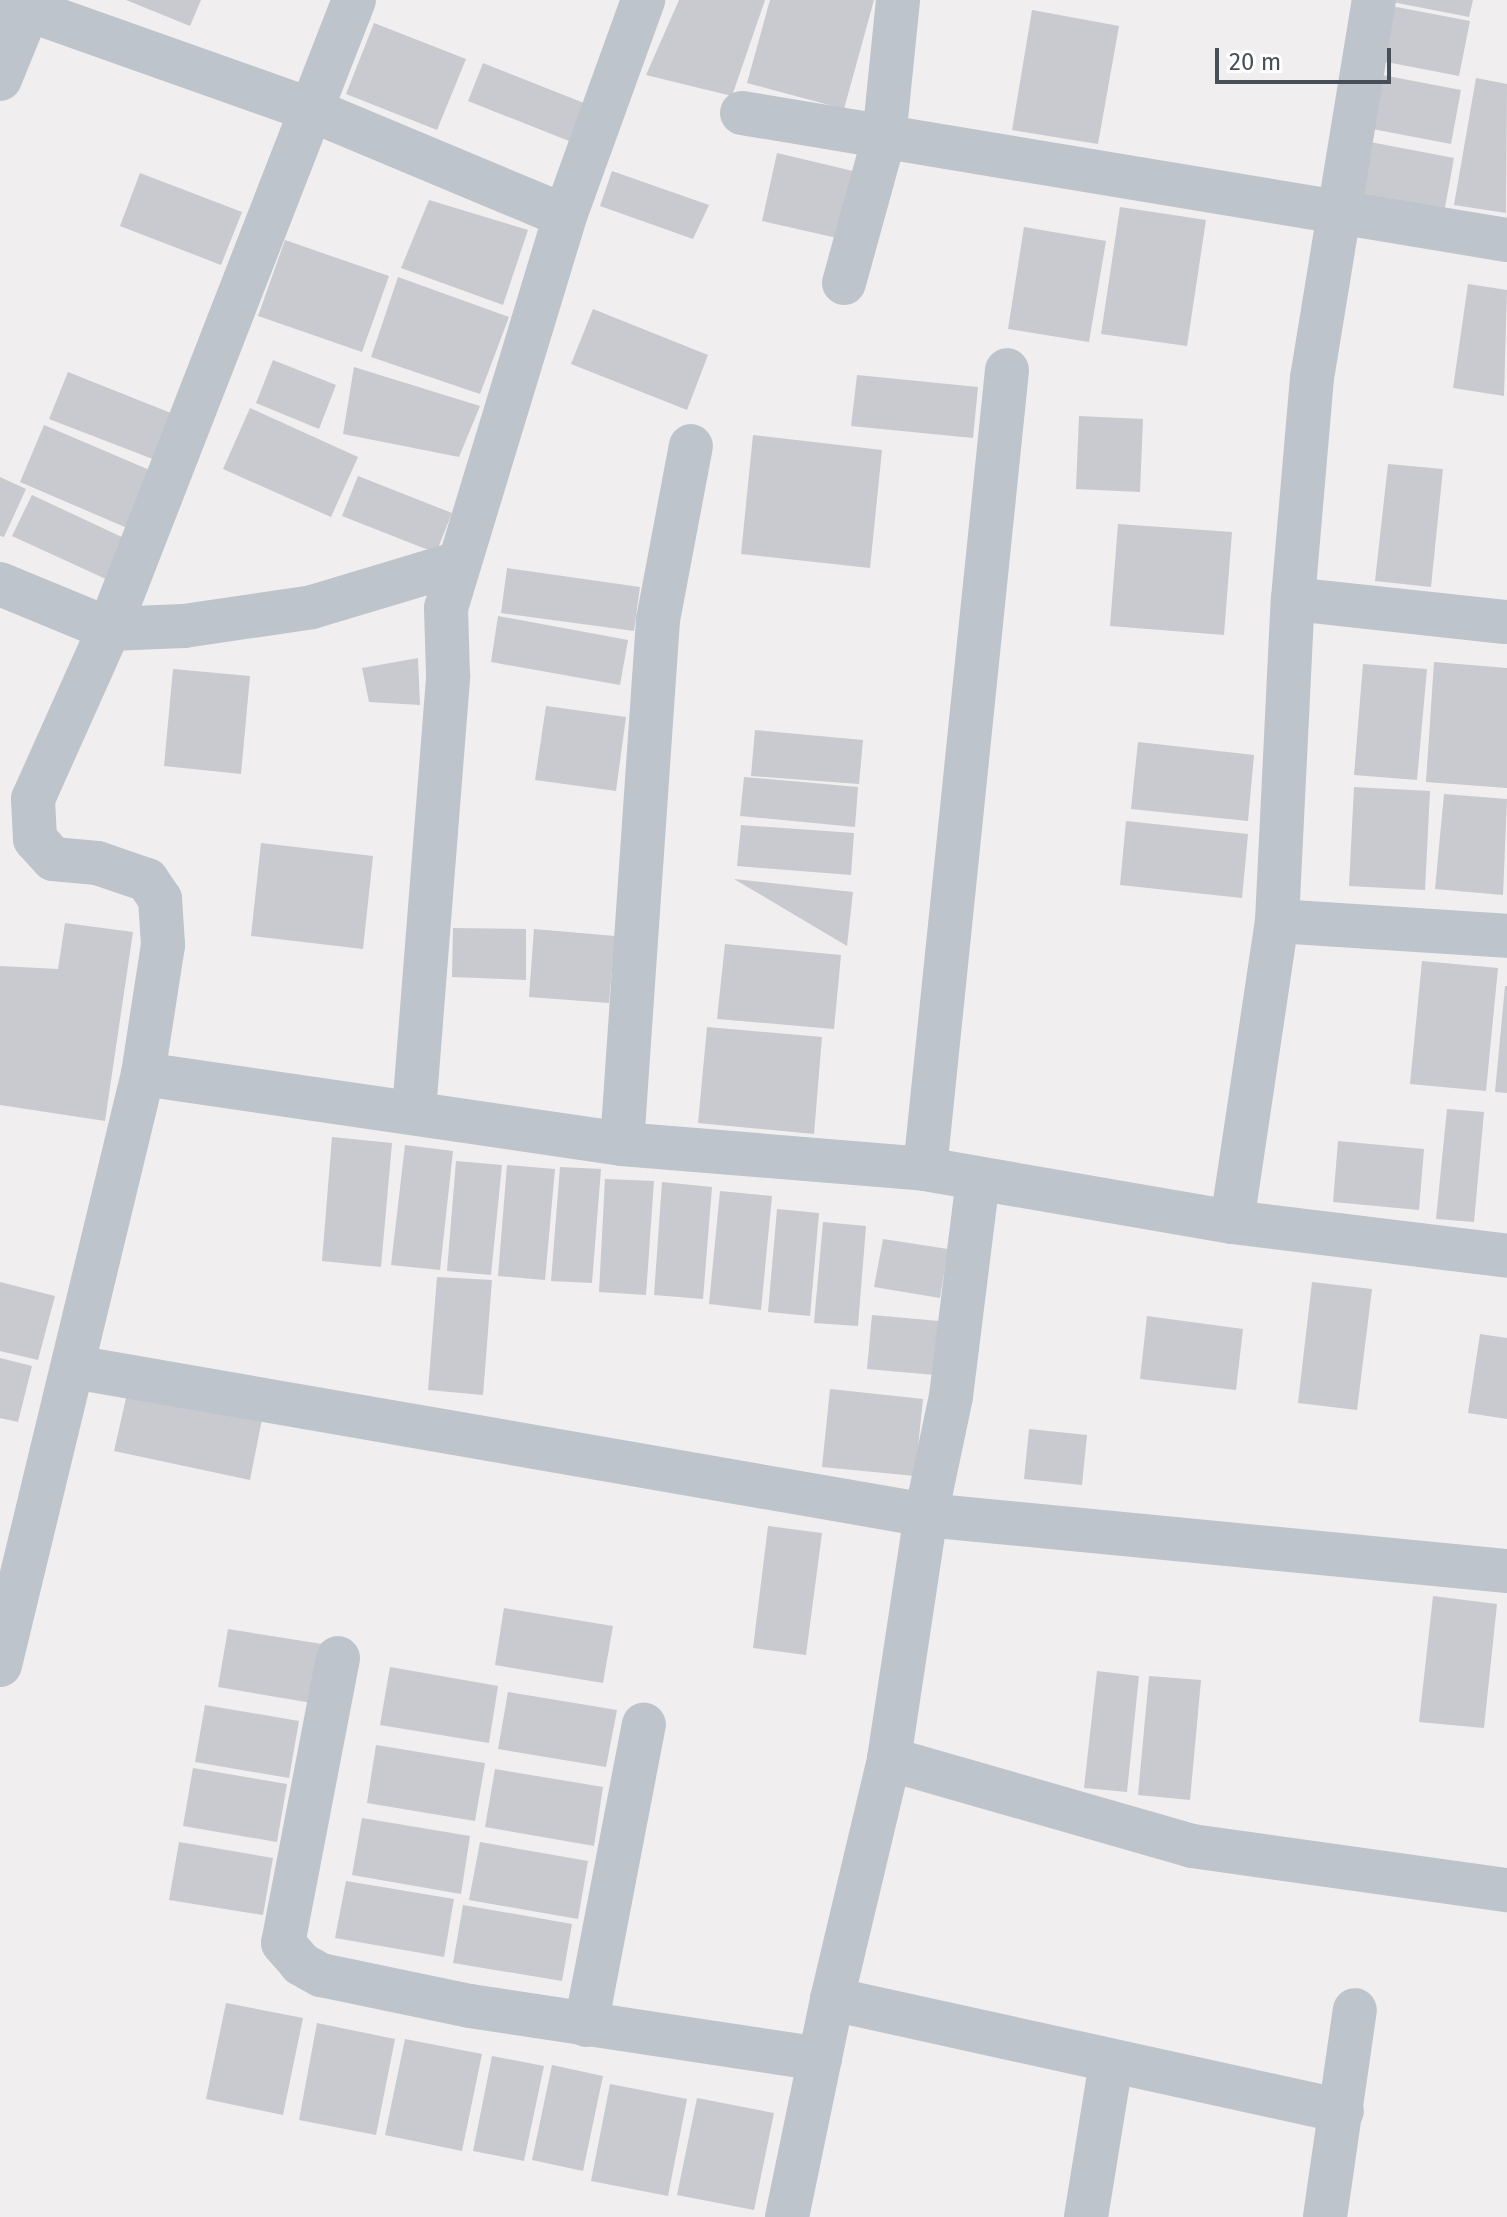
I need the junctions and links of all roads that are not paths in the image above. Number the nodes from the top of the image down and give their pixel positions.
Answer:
1 (354, 0) edge
2 (643, 0) edge
3 (898, 0) edge
4 (1374, 0) edge
5 (20, 4) edge
6 (0, 79) edge
7 (309, 109) junction
8 (742, 113) dead end
9 (884, 138) junction
10 (1337, 213) junction
11 (565, 216) junction
12 (1507, 240) edge
13 (844, 283) dead end
14 (1007, 370) dead end
15 (691, 446) dead end
16 (455, 564) junction
17 (0, 584) edge
18 (1293, 599) junction
19 (1505, 622) dead end
20 (109, 629) junction
21 (1277, 921) junction
22 (1507, 936) edge
23 (143, 1074) junction
24 (414, 1111) junction
25 (622, 1144) junction
26 (925, 1169) junction
27 (978, 1179) junction
28 (1232, 1222) junction
29 (1507, 1256) edge
30 (74, 1367) junction
31 (926, 1515) junction
32 (1507, 1571) edge
33 (338, 1658) dead end
34 (0, 1665) edge
35 (644, 1725) dead end
36 (889, 1759) junction
37 (1507, 1890) edge
38 (832, 1999) junction
39 (1355, 2010) dead end
40 (586, 2025) junction
41 (820, 2059) junction
42 (1111, 2063) junction
43 (1342, 2111) junction
44 (787, 2217) edge
45 (1086, 2217) edge
46 (1325, 2217) edge

1 - 7 street
2 - 11 street
3 - 9 street
4 - 10 street
5 - 6 street
5 - 7 street
7 - 11 street
7 - 20 street
8 - 9 street
9 - 10 street
9 - 13 street
10 - 12 street
10 - 18 street
11 - 16 street
14 - 26 street
15 - 25 street
16 - 20 street
16 - 24 street
17 - 20 street
18 - 19 street
18 - 21 street
20 - 23 street
21 - 22 street
21 - 28 street
23 - 24 street
23 - 30 street
24 - 25 street
25 - 26 street
26 - 27 street
27 - 28 street
27 - 31 street
28 - 29 street
30 - 31 street
30 - 34 street
31 - 32 street
31 - 36 street
33 - 40 street
35 - 40 street
36 - 37 street
36 - 38 street
38 - 41 street
38 - 42 street
39 - 43 street
40 - 41 street
41 - 44 street
42 - 43 street
42 - 45 street
43 - 46 street

